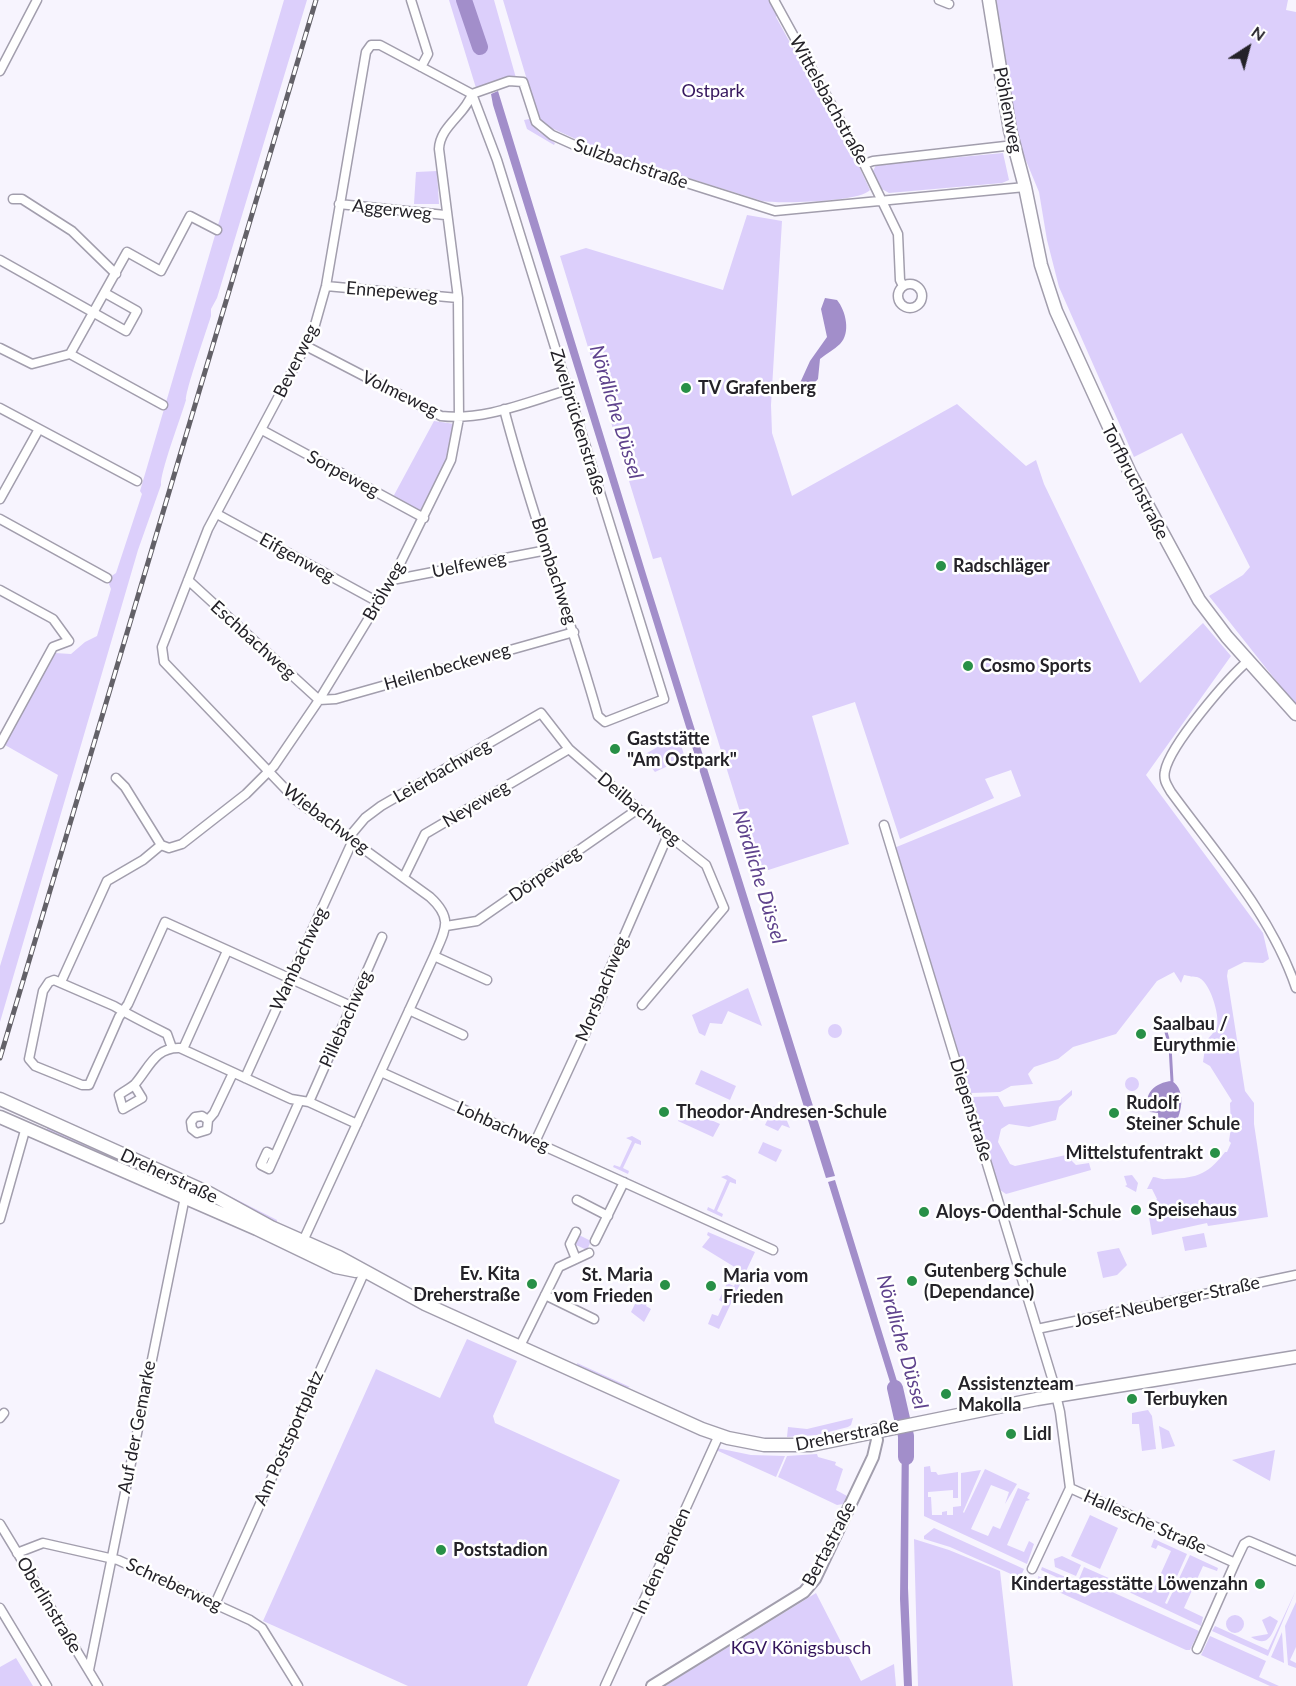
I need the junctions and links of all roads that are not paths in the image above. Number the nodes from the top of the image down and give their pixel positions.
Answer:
1 (37, 0) edge
2 (411, 0) edge
3 (774, 0) edge
4 (939, 0) edge
5 (989, 0) edge
6 (949, 4) dead end
7 (421, 67) junction
8 (0, 71) edge
9 (472, 94) junction
10 (1014, 145) junction
11 (864, 164) junction
12 (1025, 187) junction
13 (13, 199) dead end
14 (882, 201) junction
15 (339, 204) junction
16 (445, 215) junction
17 (1032, 219) joint
18 (217, 230) dead end
19 (0, 260) edge
20 (116, 274) junction
21 (326, 286) junction
22 (903, 286) dead end
23 (105, 292) junction
24 (458, 298) junction
25 (94, 313) junction
26 (306, 346) junction
27 (0, 348) edge
28 (70, 354) junction
29 (568, 390) junction
30 (163, 405) dead end
31 (0, 408) edge
32 (504, 410) junction
33 (459, 418) junction
34 (39, 429) junction
35 (262, 430) junction
36 (137, 481) dead end
37 (0, 499) edge
38 (217, 514) junction
39 (424, 518) junction
40 (0, 519) edge
41 (547, 550) junction
42 (107, 578) dead end
43 (188, 580) junction
44 (392, 580) junction
45 (0, 590) edge
46 (378, 602) junction
47 (574, 632) junction
48 (161, 656) joint
49 (1249, 660) junction
50 (319, 700) junction
51 (541, 713) joint
52 (1296, 714) edge
53 (613, 719) joint
54 (0, 744) edge
55 (569, 749) junction
56 (268, 773) junction
57 (117, 778) dead end
58 (638, 809) junction
59 (884, 825) dead end
60 (668, 835) junction
61 (351, 839) junction
62 (161, 845) junction
63 (404, 877) junction
64 (446, 926) junction
65 (382, 937) dead end
66 (227, 951) junction
67 (434, 956) junction
68 (290, 978) junction
69 (488, 980) dead end
70 (62, 982) junction
71 (1296, 988) edge
72 (642, 1005) dead end
73 (351, 1006) junction
74 (409, 1010) junction
75 (122, 1011) junction
76 (463, 1035) dead end
77 (172, 1048) junction
78 (183, 1049) junction
79 (381, 1072) junction
80 (233, 1073) junction
81 (245, 1078) junction
82 (134, 1085) dead end
83 (1, 1099) edge
84 (299, 1102) junction
85 (309, 1102) junction
86 (33, 1113) junction
87 (0, 1117) edge
88 (208, 1120) dead end
89 (357, 1124) junction
90 (26, 1127) junction
91 (535, 1142) junction
92 (275, 1156) dead end
93 (624, 1182) junction
94 (191, 1184) junction
95 (185, 1197) junction
96 (577, 1200) dead end
97 (608, 1216) junction
98 (0, 1219) edge
99 (258, 1229) junction
100 (576, 1232) dead end
101 (303, 1241) junction
102 (595, 1241) dead end
103 (773, 1250) dead end
104 (589, 1253) dead end
105 (576, 1259) junction
106 (364, 1273) junction
107 (1296, 1275) edge
108 (545, 1295) junction
109 (594, 1319) dead end
110 (1037, 1329) junction
111 (519, 1348) junction
112 (1296, 1357) edge
113 (1056, 1395) junction
114 (875, 1430) junction
115 (719, 1435) junction
116 (1070, 1488) junction
117 (0, 1524) edge
118 (17, 1553) junction
119 (111, 1558) junction
120 (1296, 1561) edge
121 (1235, 1563) junction
122 (1032, 1569) dead end
123 (215, 1604) junction
124 (0, 1608) edge
125 (4, 1624) edge
126 (1197, 1650) dead end
127 (89, 1670) junction
128 (47, 1686) edge
129 (98, 1686) edge
130 (298, 1686) edge
131 (606, 1686) edge
132 (652, 1686) edge

1 - 8 street
2 - 7 street
3 - 11 street, Wittelsbachstraße
4 - 6 street
5 - 10 main road, Pöhlenweg
7 - 9 street
7 - 15 street, Beverweg
9 - 14 street, Sulzbachstraße
9 - 16 street, Brölweg
9 - 29 street, Zweibrückenstraße
10 - 11 street
10 - 12 main road, Pöhlenweg
11 - 14 street, Wittelsbachstraße
12 - 14 street, Sulzbachstraße
12 - 17 main road, Pöhlenweg
13 - 20 street
14 - 22 street
15 - 16 street, Aggerweg
15 - 21 street, Beverweg
16 - 24 street, Brölweg
17 - 49 main road, Torfbruchstraße
18 - 20 street
19 - 25 street
20 - 23 street
21 - 24 street, Ennepeweg
21 - 26 street, Beverweg
23 - 25 street
23 - 25 street
24 - 33 street, Brölweg
25 - 28 street
26 - 33 street, Volmeweg
26 - 35 street, Beverweg
27 - 28 street
28 - 30 street
29 - 32 street, Volmeweg
29 - 53 street, Zweibrückenstraße
31 - 34 street
32 - 33 street, Volmeweg
32 - 41 street, Blombachweg
33 - 39 street, Brölweg
34 - 36 street
34 - 37 street
35 - 38 street, Beverweg
35 - 39 street, Sorpeweg
38 - 43 street, Beverweg
38 - 46 street, Eifgenweg
39 - 44 street, Brölweg
40 - 42 street
41 - 44 street, Uelfeweg
41 - 47 street, Blombachweg
43 - 48 street, Beverweg
43 - 50 street, Eschbachweg
44 - 46 street, Brölweg
45 - 54 street
46 - 50 street, Brölweg
47 - 50 street, Heilenbeckeweg
47 - 53 street, Blombachweg
48 - 56 street, Wiebachweg
49 - 52 main road, Torfbruchstraße
49 - 71 street
50 - 56 street, Brölweg
51 - 55 street, Deilbachweg
51 - 61 street, Leierbachweg
55 - 58 street, Deilbachweg
55 - 63 street, Neyeweg
56 - 61 street, Wiebachweg
56 - 62 street, Brölweg
57 - 62 street
58 - 60 street, Deilbachweg
58 - 64 street, Dörpeweg
59 - 110 street, Diepenstraße
60 - 72 street, Deilbachweg
60 - 91 street, Morsbachweg
61 - 63 street, Wiebachweg
61 - 68 street, Wambachweg
62 - 70 street, Brölweg
63 - 64 street, Wiebachweg
64 - 67 street
65 - 73 street, Pillebachweg
66 - 68 street
66 - 75 street
66 - 78 street
67 - 69 street
67 - 74 street
68 - 73 street
68 - 81 street, Wambachweg
70 - 75 street
70 - 75 street
73 - 85 street, Pillebachweg
74 - 76 street
74 - 79 street
75 - 77 street
77 - 78 street
77 - 82 street
78 - 80 street
79 - 89 street
79 - 91 street, Lohbachweg
80 - 81 street
80 - 88 street
81 - 84 street
83 - 86 main road, Dreherstraße
84 - 85 street
84 - 92 street
85 - 89 street
86 - 90 main road
86 - 94 main road, Dreherstraße
87 - 90 main road, Dreherstraße
89 - 101 street
90 - 95 main road, Dreherstraße
90 - 98 street
91 - 93 street, Lohbachweg
93 - 97 street
93 - 103 street, Lohbachweg
94 - 95 main road, Auf der Gemarke
94 - 101 main road, Dreherstraße
95 - 99 main road, Dreherstraße
95 - 119 street, Auf der Gemarke
96 - 97 street
97 - 102 street
99 - 101 street, Dreherstraße
99 - 106 main road, Dreherstraße
100 - 105 street
101 - 106 main road, Dreherstraße
104 - 105 street
105 - 108 street
106 - 111 main road, Dreherstraße
106 - 123 street, Am Postsportplatz
107 - 110 street, Josef-Neuberger-Straße
108 - 109 street
108 - 111 street
110 - 113 street, Diepenstraße
111 - 115 main road, Dreherstraße
112 - 113 main road, Dreherstraße
113 - 114 main road, Dreherstraße
113 - 116 street, Hallesche Straße
114 - 115 main road, Dreherstraße
114 - 132 street, Bertastraße
115 - 131 street, In den Benden
116 - 121 street, Hallesche Straße
116 - 122 street
117 - 118 street, Oberlinstraße
118 - 119 street, Schreberweg
118 - 127 street, Oberlinstraße
119 - 123 street, Schreberweg
119 - 127 street, Auf der Gemarke
120 - 121 street
121 - 126 street
123 - 130 street, Schreberweg
124 - 125 street
125 - 128 street
127 - 129 street, Oberlinstraße

